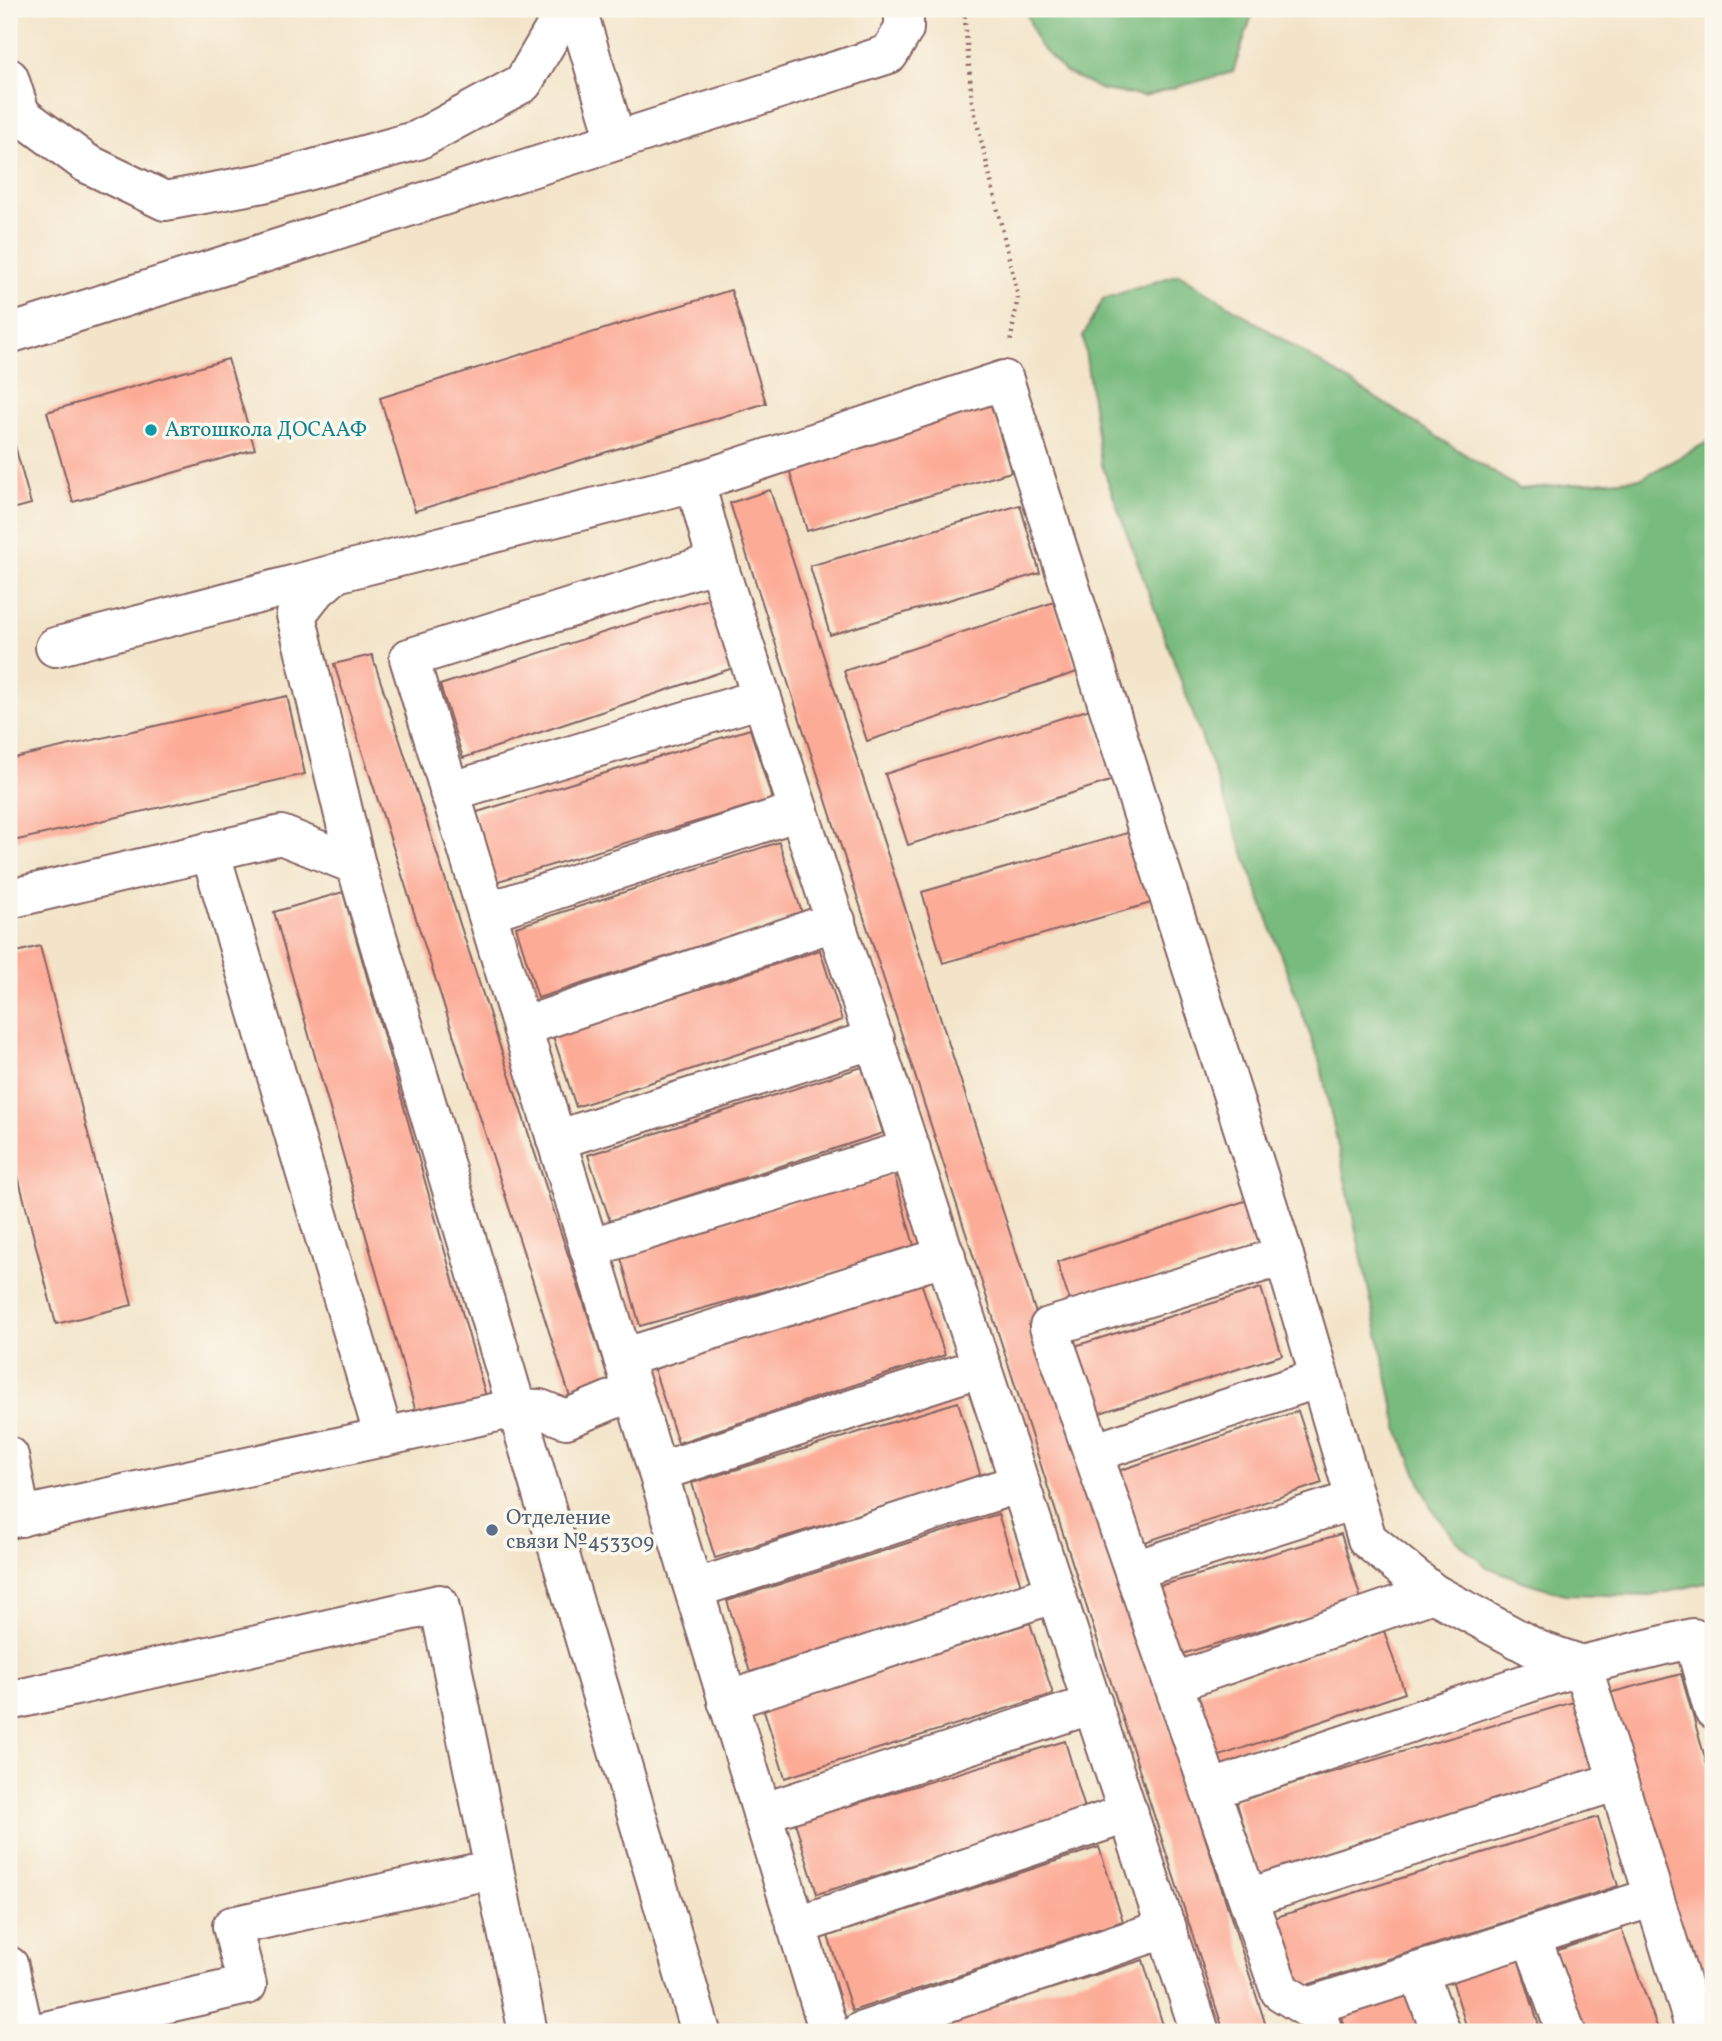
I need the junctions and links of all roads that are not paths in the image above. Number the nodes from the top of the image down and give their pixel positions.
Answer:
1 (566, 9) edge
2 (577, 9) edge
3 (904, 9) edge
4 (9, 78) edge
5 (616, 140) junction
6 (9, 334) edge
7 (695, 482) junction
8 (718, 562) junction
9 (336, 573) junction
10 (55, 647) dead end
11 (762, 698) junction
12 (450, 792) junction
13 (799, 811) junction
14 (210, 851) junction
15 (356, 865) junction
16 (9, 899) edge
17 (487, 912) junction
18 (836, 921) junction
19 (522, 1027) junction
20 (874, 1039) junction
21 (556, 1140) junction
22 (911, 1149) junction
23 (589, 1248) junction
24 (946, 1256) junction
25 (1284, 1256) junction
26 (982, 1367) junction
27 (628, 1374) junction
28 (1319, 1378) junction
29 (516, 1408) junction
30 (384, 1437) junction
31 (1093, 1453) junction
32 (9, 1456) edge
33 (658, 1472) junction
34 (1020, 1483) junction
35 (1354, 1500) junction
36 (15, 1518) edge
37 (1134, 1570) junction
38 (694, 1589) junction
39 (1056, 1593) junction
40 (1433, 1593) junction
41 (1582, 1665) junction
42 (1173, 1683) junction
43 (9, 1701) edge
44 (727, 1701) junction
45 (1093, 1704) junction
46 (1713, 1709) edge
47 (1618, 1782) junction
48 (1210, 1790) junction
49 (762, 1813) junction
50 (1129, 1813) junction
51 (494, 1869) junction
52 (1654, 1897) junction
53 (1248, 1898) junction
54 (796, 1926) junction
55 (1167, 1928) junction
56 (1531, 1936) junction
57 (9, 1966) edge
58 (1418, 1972) junction
59 (1315, 2020) edge
60 (24, 2032) edge
61 (41, 2032) edge
62 (528, 2032) edge
63 (701, 2032) edge
64 (829, 2032) edge
65 (860, 2032) edge
66 (1200, 2032) edge
67 (1441, 2032) edge
68 (1566, 2032) edge
69 (1696, 2032) edge

1 - 4 lane
2 - 5 lane
3 - 5 lane
5 - 6 lane
7 - 8 lane
7 - 9 lane
7 - 25 lane
8 - 11 lane
8 - 12 lane
9 - 10 lane
9 - 15 lane
11 - 12 lane
11 - 13 lane
12 - 17 lane
13 - 17 lane
13 - 18 lane
14 - 15 lane
14 - 16 lane
14 - 30 lane
15 - 29 lane
17 - 19 lane
18 - 19 lane
18 - 20 lane
19 - 21 lane
20 - 21 lane
20 - 22 lane
21 - 23 lane
22 - 23 lane
22 - 24 lane
23 - 27 lane
24 - 26 lane
24 - 27 lane
25 - 28 lane
25 - 31 lane
26 - 33 lane
26 - 34 lane
27 - 29 lane
27 - 33 lane
28 - 31 lane
28 - 35 lane
29 - 30 lane
29 - 63 lane
30 - 36 lane
31 - 37 lane
32 - 36 lane
33 - 38 lane
34 - 38 lane
34 - 39 lane
35 - 37 lane
35 - 40 lane
37 - 42 lane
38 - 44 lane
39 - 44 lane
39 - 45 lane
40 - 41 lane
40 - 42 lane
41 - 46 lane
41 - 47 lane
41 - 48 lane
42 - 48 lane
43 - 51 lane
44 - 49 lane
45 - 49 lane
45 - 50 lane
47 - 52 lane
47 - 53 lane
48 - 53 lane
49 - 54 lane
50 - 54 lane
50 - 55 lane
51 - 61 lane
51 - 62 lane
52 - 56 lane
52 - 69 lane
53 - 59 lane
54 - 64 lane
55 - 65 lane
55 - 66 lane
56 - 58 lane
56 - 68 lane
57 - 60 lane
58 - 59 lane
58 - 67 lane

